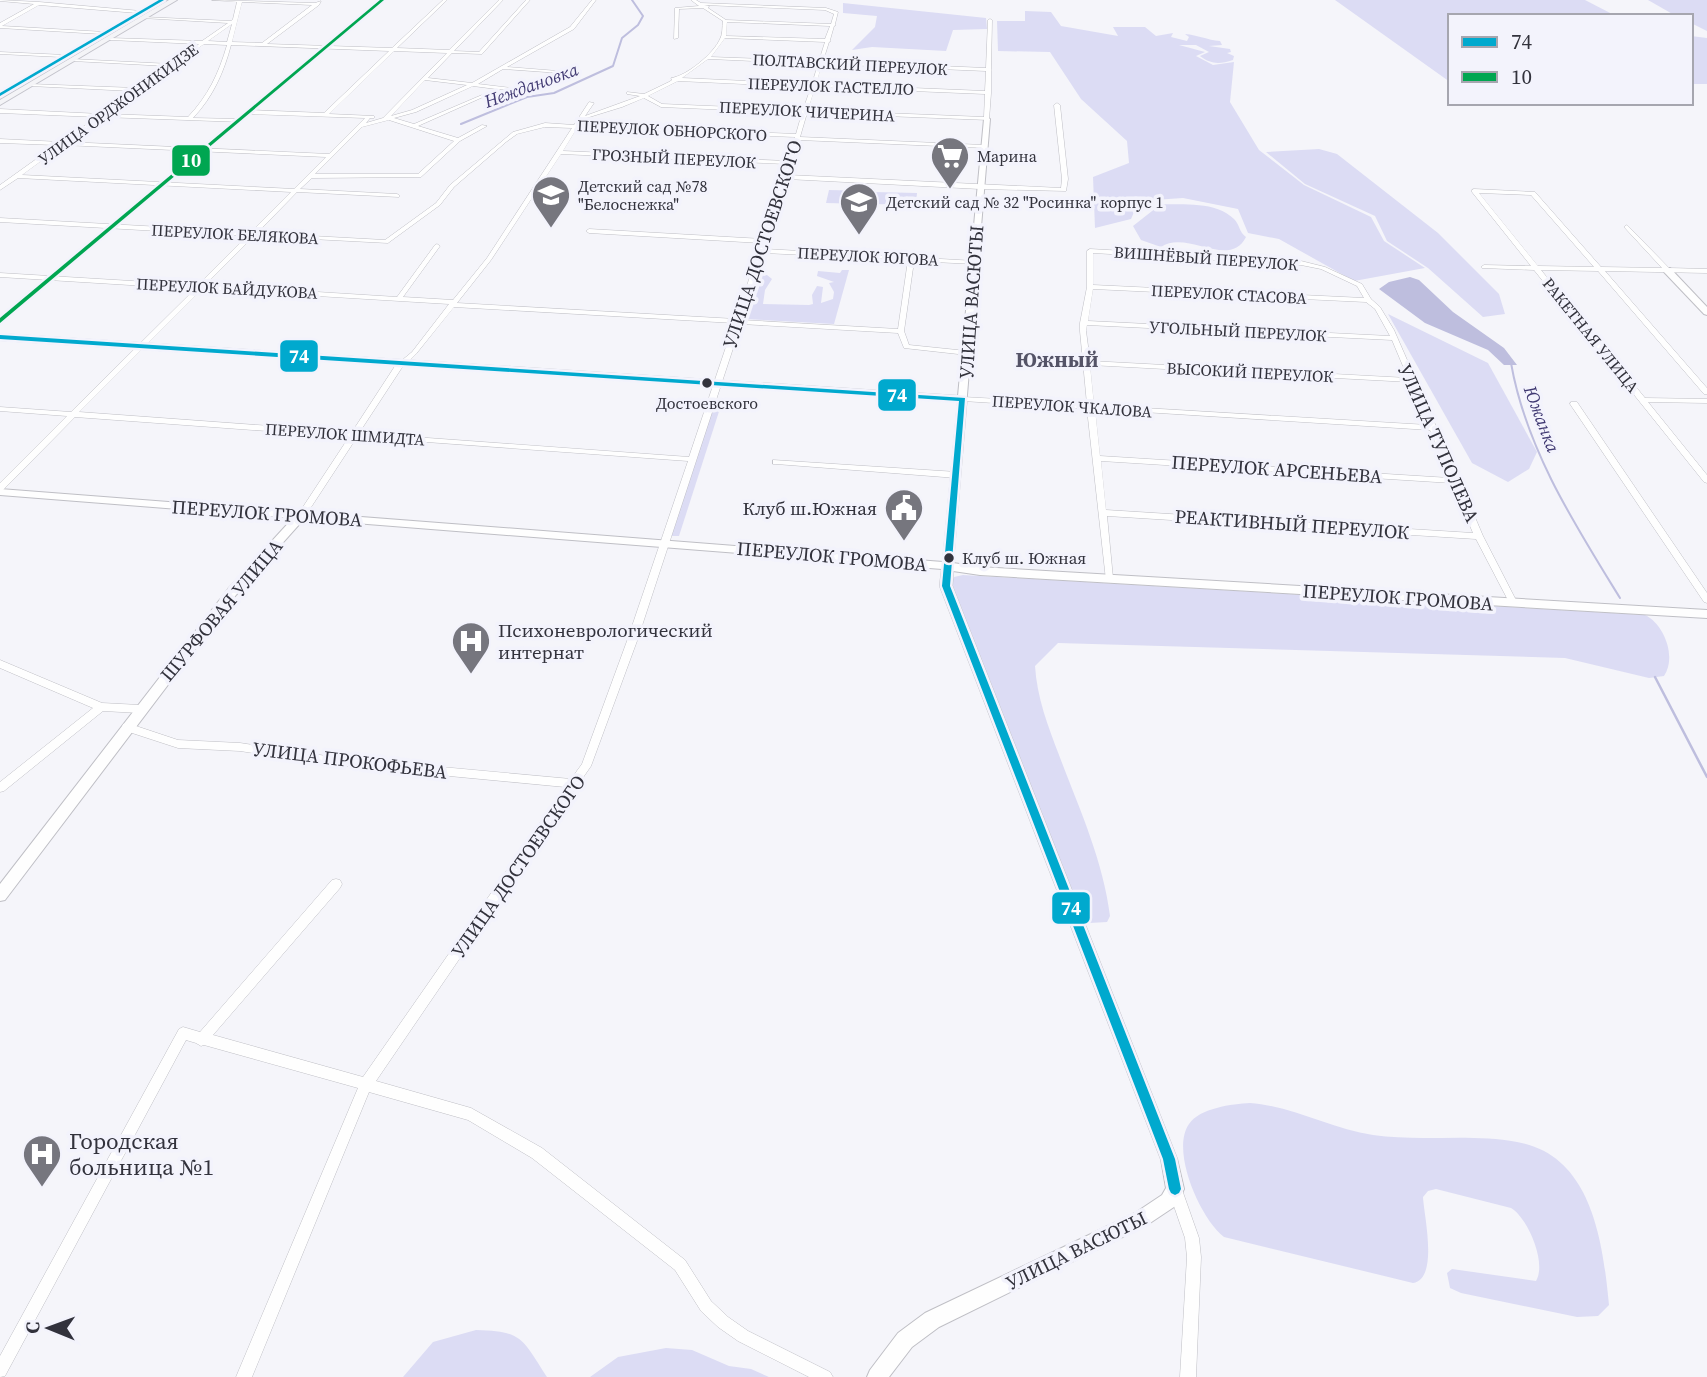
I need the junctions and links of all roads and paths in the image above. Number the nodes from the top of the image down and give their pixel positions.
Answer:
1 (0, 0) edge
2 (76, 0) edge
3 (162, 0) edge
4 (174, 0) edge
5 (214, 0) edge
6 (382, 0) edge
7 (445, 0) edge
8 (501, 0) edge
9 (528, 0) edge
10 (594, 0) edge
11 (693, 0) edge
12 (43, 1) edge
13 (240, 1) edge
14 (319, 2) edge
15 (62, 4) junction
16 (704, 5) junction
17 (143, 15) junction
18 (990, 20) dead end
19 (234, 21) junction
20 (725, 21) junction
21 (834, 25) junction
22 (0, 26) edge
23 (108, 36) junction
24 (725, 37) junction
25 (676, 38) dead end
26 (829, 41) junction
27 (204, 42) junction
28 (229, 43) junction
29 (264, 45) junction
30 (327, 47) junction
31 (393, 50) junction
32 (451, 52) junction
33 (0, 53) edge
34 (70, 58) junction
35 (710, 58) junction
36 (821, 62) junction
37 (172, 65) junction
38 (502, 68) junction
39 (990, 70) junction
40 (558, 72) dead end
41 (425, 79) junction
42 (673, 79) junction
43 (0, 83) edge
44 (19, 84) junction
45 (474, 84) junction
46 (30, 85) junction
47 (814, 86) junction
48 (502, 88) junction
49 (138, 90) junction
50 (528, 91) dead end
51 (629, 93) dead end
52 (989, 93) junction
53 (0, 95) edge
54 (645, 96) junction
55 (0, 103) edge
56 (591, 103) dead end
57 (1057, 105) dead end
58 (0, 111) edge
59 (806, 111) junction
60 (250, 112) junction
61 (325, 115) junction
62 (102, 116) junction
63 (369, 117) junction
64 (582, 118) junction
65 (189, 119) junction
66 (389, 119) junction
67 (987, 119) junction
68 (240, 121) junction
69 (416, 125) junction
70 (360, 126) junction
71 (577, 126) junction
72 (484, 127) dead end
73 (798, 137) junction
74 (458, 140) junction
75 (0, 141) edge
76 (62, 144) junction
77 (984, 147) junction
78 (206, 151) junction
79 (559, 152) junction
80 (330, 156) junction
81 (790, 163) junction
82 (310, 176) junction
83 (16, 177) junction
84 (785, 177) junction
85 (0, 178) edge
86 (165, 184) junction
87 (980, 187) junction
88 (0, 188) edge
89 (296, 190) junction
90 (397, 196) dead end
91 (0, 220) edge
92 (114, 227) junction
93 (1627, 227) dead end
94 (589, 232) dead end
95 (251, 235) junction
96 (765, 241) junction
97 (386, 242) joint
98 (437, 246) dead end
99 (761, 251) junction
100 (911, 258) junction
101 (974, 262) junction
102 (1484, 267) dead end
103 (1536, 267) junction
104 (1598, 269) junction
105 (1667, 270) junction
106 (1707, 271) edge
107 (0, 275) edge
108 (53, 278) junction
109 (1360, 285) joint
110 (200, 287) junction
111 (1090, 287) junction
112 (399, 298) junction
113 (1368, 300) junction
114 (453, 303) junction
115 (1707, 312) edge
116 (0, 321) edge
117 (736, 321) junction
118 (1083, 323) junction
119 (901, 331) junction
120 (0, 337) edge
121 (1392, 338) junction
122 (139, 346) junction
123 (967, 353) junction
124 (405, 363) junction
125 (1087, 363) junction
126 (1413, 380) junction
127 (716, 383) junction
128 (1707, 392) edge
129 (963, 399) junction
130 (1643, 400) junction
131 (1707, 401) edge
132 (1574, 404) dead end
133 (1090, 408) junction
134 (0, 409) edge
135 (72, 414) junction
136 (1433, 428) junction
137 (352, 435) junction
138 (1097, 458) junction
139 (690, 459) junction
140 (776, 462) dead end
141 (957, 475) junction
142 (1707, 480) edge
143 (1457, 481) junction
144 (0, 490) edge
145 (1104, 513) junction
146 (301, 516) junction
147 (1479, 536) junction
148 (664, 543) junction
149 (946, 566) junction
150 (1109, 578) junction
151 (1707, 600) edge
152 (1514, 604) junction
153 (1707, 614) edge
154 (0, 664) edge
155 (101, 707) junction
156 (140, 709) junction
157 (127, 727) junction
158 (576, 784) junction
159 (0, 788) edge
160 (337, 884) dead end
161 (0, 895) edge
162 (201, 1040) junction
163 (366, 1084) junction
164 (1175, 1189) junction
165 (0, 1371) edge
166 (244, 1377) edge
167 (825, 1377) edge
168 (877, 1377) edge
169 (1188, 1377) edge

1 - 12 street
2 - 15 street
3 - 17 street
4 - 17 main road
5 - 13 street
6 - 30 street
7 - 31 street
8 - 32 street
9 - 32 street
10 - 38 street
11 - 16 street
12 - 15 street
12 - 22 street
13 - 14 street
13 - 19 street
14 - 29 street
15 - 17 street
16 - 20 street
16 - 21 street, УЛИЦА ДОСТОЕВСКОГО
16 - 25 street
17 - 19 street
17 - 23 main road
18 - 39 street, УЛИЦА ВАСЮТЫ
19 - 27 street, УЛИЦА ОРДЖОНИКИДЗЕ
19 - 28 street
20 - 21 street
20 - 24 street
21 - 26 street, УЛИЦА ДОСТОЕВСКОГО
22 - 23 street
23 - 27 street
23 - 34 main road
24 - 26 street
24 - 35 street
26 - 36 street, УЛИЦА ДОСТОЕВСКОГО
27 - 28 street
27 - 37 street, УЛИЦА ОРДЖОНИКИДЗЕ
28 - 29 street
28 - 65 street
29 - 30 street
30 - 31 street
30 - 60 street
31 - 32 street
31 - 61 street
32 - 41 street
33 - 34 street
34 - 37 street
34 - 44 street
34 - 46 main road
35 - 36 street, ПОЛТАВСКИЙ ПЕРЕУЛОК
35 - 42 street
36 - 39 street, ПОЛТАВСКИЙ ПЕРЕУЛОК
36 - 47 street, УЛИЦА ДОСТОЕВСКОГО
37 - 49 street, УЛИЦА ОРДЖОНИКИДЗЕ
38 - 40 street
38 - 45 street
39 - 52 street, УЛИЦА ВАСЮТЫ
41 - 45 street
41 - 66 street
42 - 47 street, ПЕРЕУЛОК ГАСТЕЛЛО
42 - 54 street
43 - 44 street
44 - 53 street
45 - 48 street
45 - 66 street
46 - 49 street
46 - 55 main road
47 - 52 street, ПЕРЕУЛОК ГАСТЕЛЛО
47 - 59 street, УЛИЦА ДОСТОЕВСКОГО
48 - 50 street
48 - 69 street
49 - 62 street, УЛИЦА ОРДЖОНИКИДЗЕ
51 - 54 street, ПЕРЕУЛОК ЧИЧЕРИНА
52 - 67 street, УЛИЦА ВАСЮТЫ
54 - 59 street, ПЕРЕУЛОК ЧИЧЕРИНА
54 - 64 street
56 - 64 street, ШУРФОВАЯ УЛИЦА
57 - 87 street
58 - 62 street
59 - 67 street, ПЕРЕУЛОК ЧИЧЕРИНА
59 - 73 street, УЛИЦА ДОСТОЕВСКОГО
60 - 61 street
60 - 68 street
61 - 63 street
62 - 65 street
62 - 76 street, УЛИЦА ОРДЖОНИКИДЗЕ
63 - 66 street
63 - 70 street
64 - 71 street, ШУРФОВАЯ УЛИЦА
65 - 68 street
66 - 69 street
66 - 70 street
67 - 77 street, УЛИЦА ВАСЮТЫ
68 - 78 street
69 - 74 street
70 - 80 street
71 - 73 street, ПЕРЕУЛОК ОБНОРСКОГО
71 - 79 street, ШУРФОВАЯ УЛИЦА
71 - 97 street, ПЕРЕУЛОК ОБНОРСКОГО
72 - 74 street
73 - 77 street, ПЕРЕУЛОК ОБНОРСКОГО
73 - 81 street, УЛИЦА ДОСТОЕВСКОГО
74 - 82 street
75 - 76 street
76 - 78 street
76 - 83 street, УЛИЦА ОРДЖОНИКИДЗЕ
77 - 87 street, УЛИЦА ВАСЮТЫ
78 - 80 street
78 - 86 street
79 - 81 street, ГРОЗНЫЙ ПЕРЕУЛОК
79 - 114 street, ШУРФОВАЯ УЛИЦА
80 - 82 street
81 - 84 street, УЛИЦА ДОСТОЕВСКОГО
82 - 89 street
83 - 85 street
83 - 86 street
83 - 88 street, УЛИЦА ОРДЖОНИКИДЗЕ
84 - 87 street
84 - 96 street, УЛИЦА ДОСТОЕВСКОГО
86 - 89 street
86 - 92 street
87 - 101 street, УЛИЦА ВАСЮТЫ
89 - 90 street
89 - 95 street
91 - 92 street, ПЕРЕУЛОК БЕЛЯКОВА
92 - 95 street, ПЕРЕУЛОК БЕЛЯКОВА
92 - 108 street
93 - 105 street
94 - 96 street
95 - 97 street, ПЕРЕУЛОК БЕЛЯКОВА
95 - 110 street
96 - 99 street, УЛИЦА ДОСТОЕВСКОГО
98 - 112 street
99 - 100 street, ПЕРЕУЛОК ЮГОВА
99 - 117 street, УЛИЦА ДОСТОЕВСКОГО
100 - 101 street, ПЕРЕУЛОК ЮГОВА
100 - 119 street
101 - 123 street, УЛИЦА ВАСЮТЫ
102 - 103 street
103 - 104 street
103 - 104 street, РАКЕТНАЯ УЛИЦА
103 - 130 street, РАКЕТНАЯ УЛИЦА
104 - 105 street
104 - 128 street
105 - 106 street
105 - 115 street
107 - 108 street, ПЕРЕУЛОК БАЙДУКОВА
108 - 110 street, ПЕРЕУЛОК БАЙДУКОВА
108 - 116 street
109 - 111 street, ВИШНЁВЫЙ ПЕРЕУЛОК
109 - 113 street, УЛИЦА ТУПОЛЕВА
110 - 112 street, ПЕРЕУЛОК БАЙДУКОВА
110 - 122 street
111 - 113 street, ПЕРЕУЛОК СТАСОВА
111 - 118 street
112 - 114 street, ПЕРЕУЛОК БАЙДУКОВА
113 - 121 street, УЛИЦА ТУПОЛЕВА
114 - 117 street, ПЕРЕУЛОК БАЙДУКОВА
114 - 124 street, ШУРФОВАЯ УЛИЦА
117 - 119 street, ПЕРЕУЛОК БАЙДУКОВА
117 - 127 street, УЛИЦА ДОСТОЕВСКОГО
118 - 121 street, УГОЛЬНЫЙ ПЕРЕУЛОК
118 - 125 street
119 - 123 street
120 - 122 street, ПЕРЕУЛОК ЧКАЛОВА
121 - 126 street, УЛИЦА ТУПОЛЕВА
122 - 124 street, ПЕРЕУЛОК ЧКАЛОВА
122 - 135 street
123 - 129 street, УЛИЦА ВАСЮТЫ
124 - 127 street, ПЕРЕУЛОК ЧКАЛОВА
124 - 137 street, ШУРФОВАЯ УЛИЦА
125 - 126 street, ВЫСОКИЙ ПЕРЕУЛОК
125 - 133 street
126 - 136 street, УЛИЦА ТУПОЛЕВА
127 - 129 street, ПЕРЕУЛОК ЧКАЛОВА
127 - 139 street, УЛИЦА ДОСТОЕВСКОГО
129 - 133 street, ПЕРЕУЛОК ЧКАЛОВА
129 - 141 street, УЛИЦА ВАСЮТЫ
130 - 131 street
130 - 142 street, РАКЕТНАЯ УЛИЦА
132 - 151 street
133 - 136 street, ПЕРЕУЛОК ЧКАЛОВА
133 - 138 street
134 - 135 street, ПЕРЕУЛОК ШМИДТА
135 - 137 street, ПЕРЕУЛОК ШМИДТА
135 - 144 street
136 - 143 street, УЛИЦА ТУПОЛЕВА
137 - 139 street, ПЕРЕУЛОК ШМИДТА
137 - 146 street, ШУРФОВАЯ УЛИЦА
138 - 143 street, ПЕРЕУЛОК АРСЕНЬЕВА
138 - 145 street
139 - 148 street, УЛИЦА ДОСТОЕВСКОГО
140 - 141 street
141 - 149 street, УЛИЦА ВАСЮТЫ
143 - 147 street, УЛИЦА ТУПОЛЕВА
144 - 146 street, ПЕРЕУЛОК ГРОМОВА
145 - 147 street, РЕАКТИВНЫЙ ПЕРЕУЛОК
145 - 150 street
146 - 148 street, ПЕРЕУЛОК ГРОМОВА
146 - 156 street, ШУРФОВАЯ УЛИЦА
147 - 152 street, УЛИЦА ТУПОЛЕВА
148 - 149 street, ПЕРЕУЛОК ГРОМОВА
148 - 158 street, УЛИЦА ДОСТОЕВСКОГО
149 - 150 street, ПЕРЕУЛОК ГРОМОВА
149 - 164 street, УЛИЦА ВАСЮТЫ
150 - 152 street, ПЕРЕУЛОК ГРОМОВА
152 - 153 street, ПЕРЕУЛОК ГРОМОВА
154 - 155 street
155 - 156 street
155 - 159 street
156 - 157 street, ШУРФОВАЯ УЛИЦА
157 - 158 street, УЛИЦА ПРОКОФЬЕВА
157 - 161 street, ШУРФОВАЯ УЛИЦА
158 - 163 street, УЛИЦА ДОСТОЕВСКОГО
160 - 162 street
162 - 163 street
162 - 165 street
163 - 166 street, УЛИЦА ДОСТОЕВСКОГО
163 - 167 street
164 - 168 street, УЛИЦА ВАСЮТЫ
164 - 169 street

